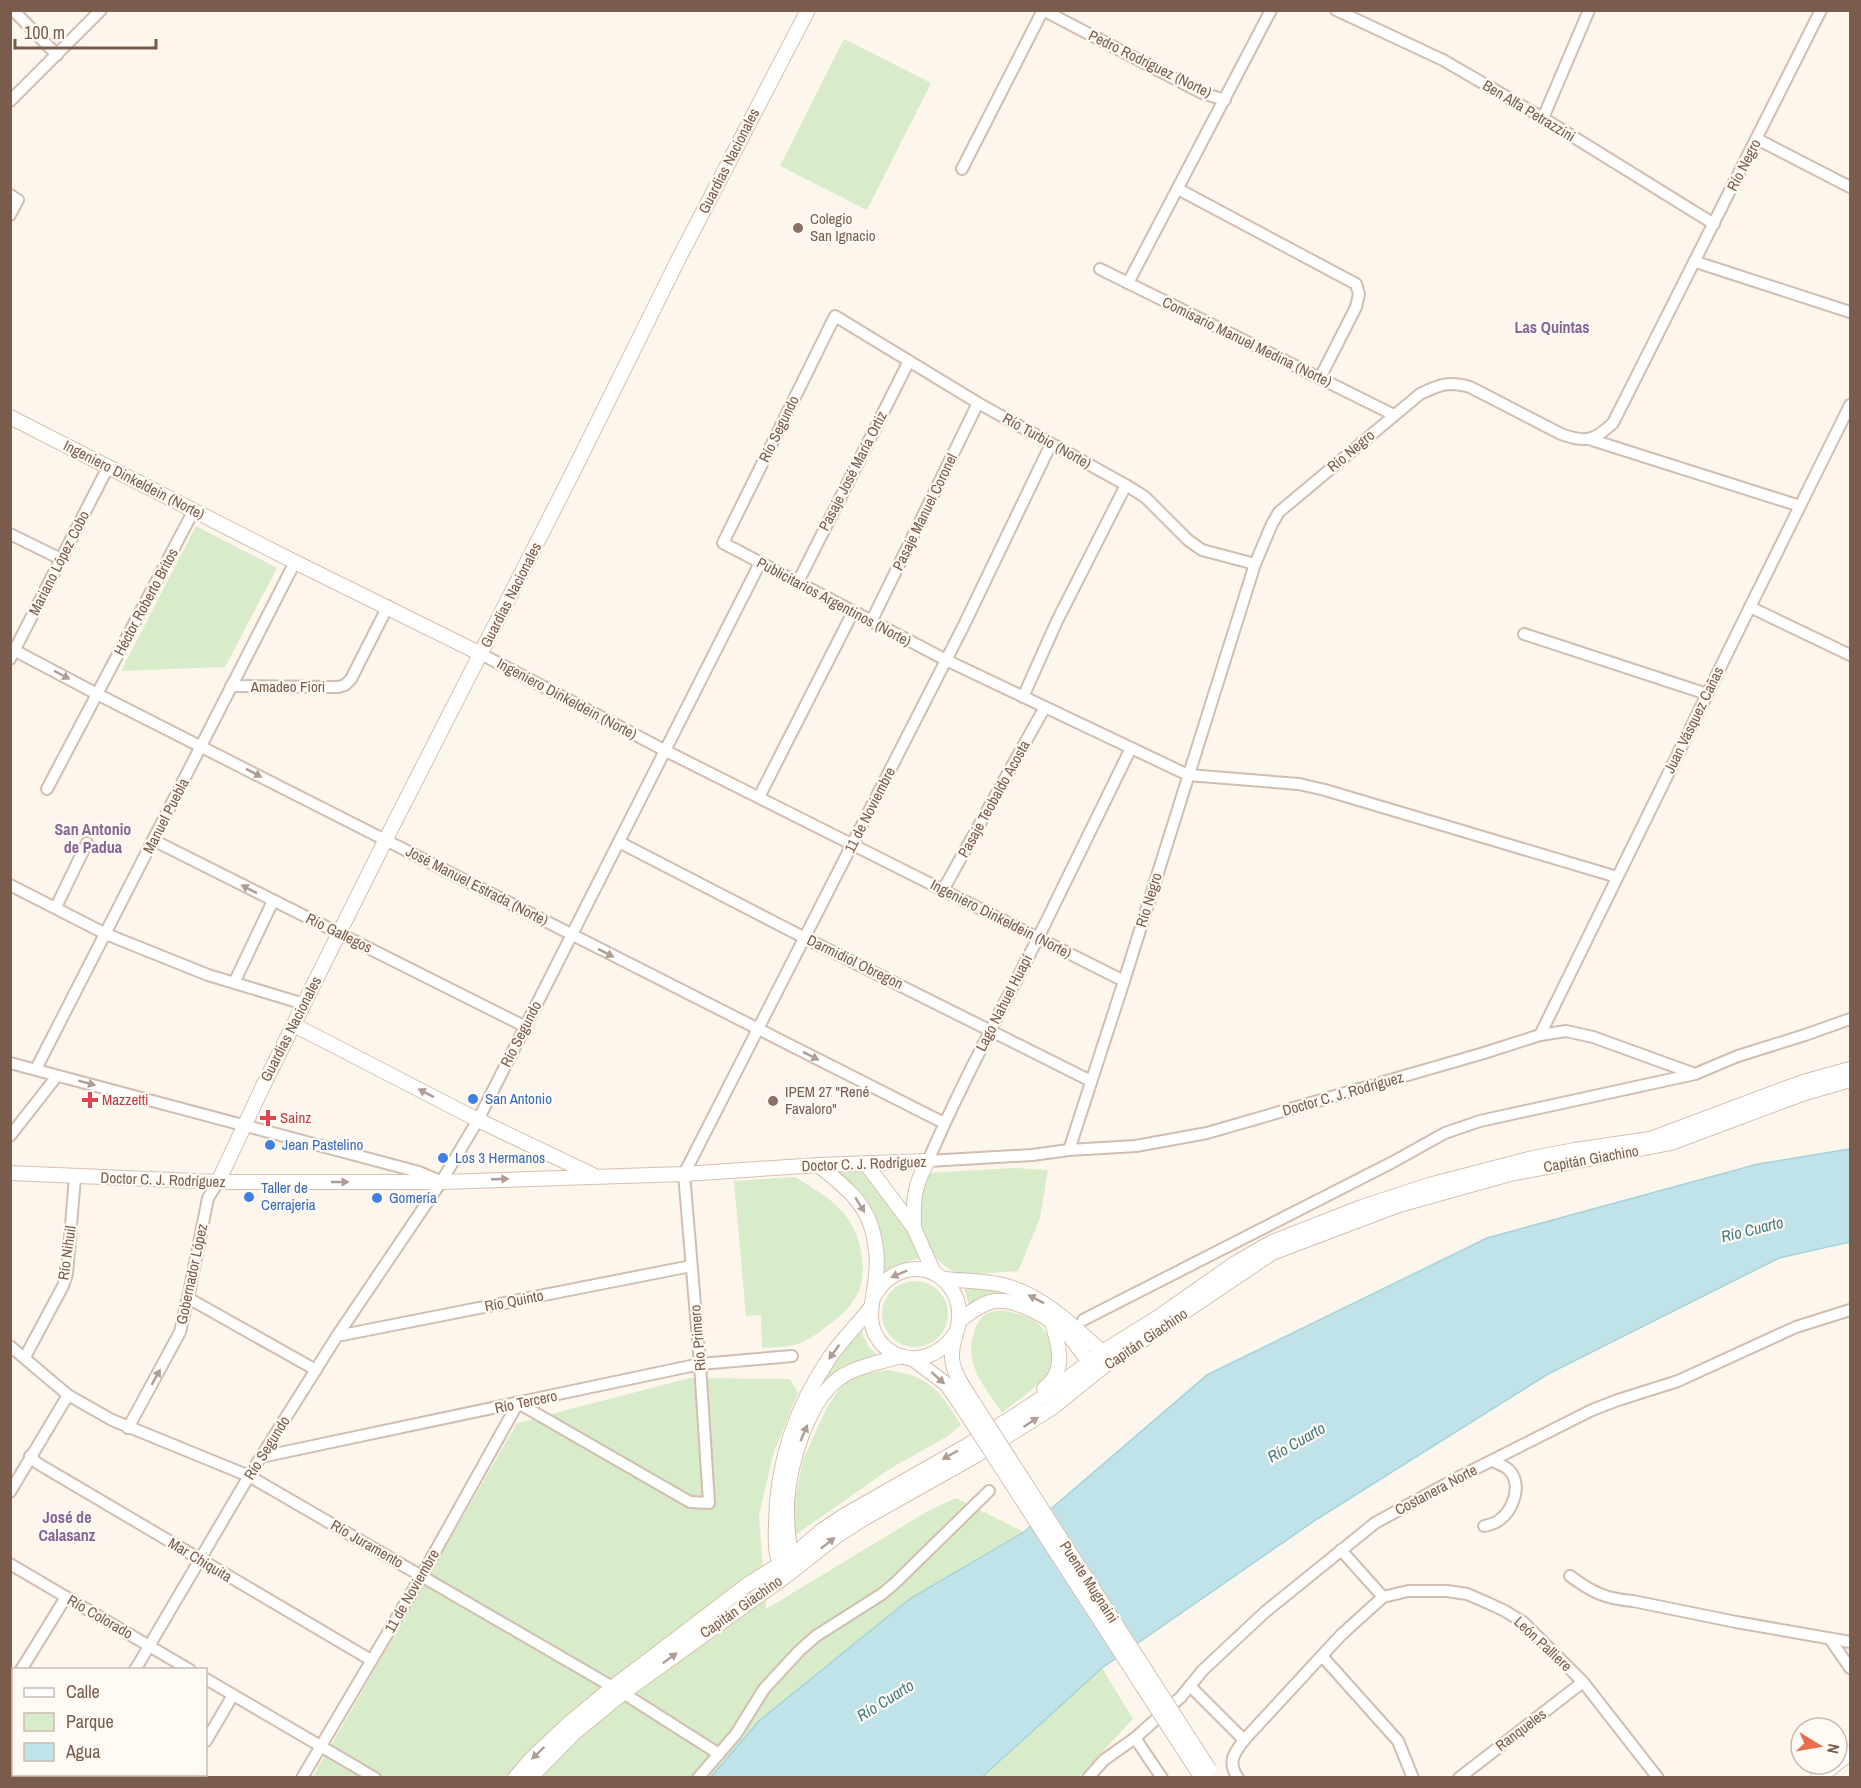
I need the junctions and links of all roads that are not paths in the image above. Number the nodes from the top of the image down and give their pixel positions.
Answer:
1 (13, 10) edge
2 (100, 10) edge
3 (808, 10) edge
4 (1043, 10) edge
5 (1271, 10) edge
6 (1336, 10) edge
7 (1589, 10) edge
8 (1821, 10) edge
9 (57, 55) junction
10 (1225, 100) junction
11 (10, 101) edge
12 (1543, 118) junction
13 (1757, 139) junction
14 (963, 169) dead end
15 (1851, 187) edge
16 (1178, 189) junction
17 (14, 198) edge
18 (10, 215) edge
19 (1714, 224) junction
20 (1696, 261) junction
21 (1100, 269) dead end
22 (1128, 283) junction
23 (1851, 312) edge
24 (835, 316) joint
25 (909, 361) junction
26 (1320, 378) junction
27 (978, 403) junction
28 (1851, 405) edge
29 (1394, 415) junction
30 (10, 417) edge
31 (1846, 423) edge
32 (1592, 440) junction
33 (1051, 444) junction
34 (108, 467) junction
35 (1126, 484) junction
36 (1800, 506) junction
37 (194, 510) junction
38 (10, 534) edge
39 (723, 543) joint
40 (61, 559) junction
41 (295, 562) junction
42 (760, 563) junction
43 (1255, 564) junction
44 (798, 582) junction
45 (387, 606) junction
46 (1750, 607) junction
47 (853, 612) junction
48 (871, 622) junction
49 (1524, 634) dead end
50 (12, 652) edge
51 (481, 654) junction
52 (1851, 655) edge
53 (946, 660) junction
54 (231, 686) junction
55 (97, 694) junction
56 (1707, 694) junction
57 (1023, 697) junction
58 (1046, 707) junction
59 (202, 746) junction
60 (1131, 748) junction
61 (666, 751) junction
62 (1188, 775) junction
63 (47, 789) dead end
64 (759, 797) junction
65 (153, 840) junction
66 (386, 840) junction
67 (619, 842) junction
68 (87, 843) dead end
69 (853, 844) junction
70 (1617, 877) junction
71 (10, 885) edge
72 (943, 890) junction
73 (273, 901) junction
74 (56, 908) junction
75 (340, 932) junction
76 (106, 934) junction
77 (572, 935) junction
78 (1038, 937) junction
79 (805, 938) junction
80 (1124, 981) junction
81 (234, 983) junction
82 (304, 1004) junction
83 (1851, 1019) edge
84 (294, 1025) junction
85 (524, 1026) junction
86 (759, 1029) junction
87 (990, 1029) junction
88 (1540, 1035) junction
89 (10, 1063) edge
90 (36, 1069) junction
91 (1851, 1070) edge
92 (1695, 1074) junction
93 (57, 1076) junction
94 (1851, 1080) edge
95 (1091, 1081) junction
96 (478, 1120) junction
97 (944, 1123) junction
98 (244, 1125) junction
99 (10, 1136) edge
100 (1069, 1150) junction
101 (928, 1161) junction
102 (866, 1164) junction
103 (818, 1165) junction
104 (10, 1173) edge
105 (684, 1173) junction
106 (75, 1176) junction
107 (595, 1176) junction
108 (218, 1182) junction
109 (441, 1182) junction
110 (914, 1228) junction
111 (691, 1266) junction
112 (939, 1276) junction
113 (188, 1298) junction
114 (872, 1303) junction
115 (1851, 1310) edge
116 (1083, 1320) dead end
117 (1052, 1322) junction
118 (958, 1326) junction
119 (337, 1336) junction
120 (10, 1346) edge
121 (1102, 1352) junction
122 (792, 1356) dead end
123 (25, 1357) junction
124 (907, 1358) junction
125 (1090, 1362) junction
126 (700, 1364) junction
127 (1104, 1366) junction
128 (316, 1370) junction
129 (68, 1395) junction
130 (964, 1399) junction
131 (518, 1403) junction
132 (1013, 1417) junction
133 (128, 1428) junction
134 (30, 1456) junction
135 (261, 1457) junction
136 (1492, 1461) junction
137 (249, 1476) junction
138 (989, 1491) dead end
139 (10, 1492) edge
140 (1484, 1526) dead end
141 (1341, 1550) junction
142 (199, 1559) junction
143 (10, 1564) edge
144 (787, 1565) junction
145 (422, 1575) junction
146 (1570, 1576) dead end
147 (66, 1597) junction
148 (1383, 1597) junction
149 (1830, 1639) junction
150 (1851, 1642) edge
151 (149, 1645) junction
152 (1322, 1656) junction
153 (371, 1660) junction
154 (22, 1668) edge
155 (136, 1668) edge
156 (187, 1668) edge
157 (1851, 1668) edge
158 (207, 1680) edge
159 (1583, 1682) junction
160 (1190, 1686) junction
161 (618, 1690) junction
162 (233, 1695) junction
163 (1135, 1738) junction
164 (207, 1739) edge
165 (1244, 1740) junction
166 (320, 1745) junction
167 (719, 1754) junction
168 (1206, 1775) edge
169 (302, 1778) edge
170 (375, 1778) edge
171 (515, 1778) edge
172 (530, 1778) edge
173 (698, 1778) edge
174 (1088, 1778) edge
175 (1162, 1778) edge
176 (1238, 1778) edge
177 (1413, 1778) edge
178 (1459, 1778) edge
179 (1658, 1778) edge

1 - 9 street
2 - 9 street
3 - 51 main road, Guardias Nacionales
4 - 10 street, Pedro Rodríguez (Norte)
4 - 14 street
5 - 10 street
6 - 12 street, Ben Alfa Petrazzini
7 - 12 street
8 - 13 street, Río Negro
9 - 11 street
10 - 16 street
12 - 19 street, Ben Alfa Petrazzini
13 - 15 street
13 - 19 street, Río Negro
16 - 22 street
16 - 26 street
17 - 18 street
19 - 20 street, Río Negro
20 - 23 street
20 - 32 street, Río Negro
21 - 22 street, Comisario Manuel Medina (Norte)
22 - 26 street, Comisario Manuel Medina (Norte)
24 - 25 street, Río Turbio (Norte)
24 - 39 street, Río Segundo
25 - 27 street, Río Turbio (Norte)
25 - 44 street, Pasaje José María Ortiz
26 - 29 street, Comisario Manuel Medina (Norte)
27 - 33 street, Río Turbio (Norte)
27 - 48 street, Pasaje Manuel Coronel
28 - 31 street, Juan Vásquez Cañas
29 - 32 street, Río Negro
29 - 43 street, Río Negro
30 - 34 main road, Ingeniero Dinkeldein (Norte)
31 - 36 street, Juan Vásquez Cañas
32 - 36 street
33 - 35 street, Río Turbio (Norte)
33 - 53 street, 11 de Noviembre
34 - 37 main road, Ingeniero Dinkeldein (Norte)
34 - 40 street, Mariano López Cobo
35 - 43 street, Río Turbio (Norte)
35 - 57 street
36 - 46 street, Juan Vásquez Cañas
37 - 41 main road, Ingeniero Dinkeldein (Norte)
37 - 55 street, Héctor Roberto Britos
38 - 40 street
39 - 42 street, Publicitarios Argentinos (Norte)
40 - 50 street, Mariano López Cobo
41 - 45 main road, Ingeniero Dinkeldein (Norte)
41 - 54 street, Manuel Puebla
42 - 44 street, Publicitarios Argentinos (Norte)
42 - 61 street, Río Segundo
43 - 62 street, Río Negro
44 - 47 street, Publicitarios Argentinos (Norte)
45 - 51 main road, Ingeniero Dinkeldein (Norte)
45 - 54 street, Amadeo Fiori
46 - 52 street
46 - 56 street, Juan Vásquez Cañas
47 - 48 street, Publicitarios Argentinos (Norte)
47 - 64 street
48 - 53 street, Publicitarios Argentinos (Norte)
49 - 56 street
50 -> 55 street, José Manuel Estrada (Norte)
51 - 61 street, Ingeniero Dinkeldein (Norte)
51 - 66 main road, Guardias Nacionales
53 - 57 street, Publicitarios Argentinos (Norte)
53 - 69 street, 11 de Noviembre
54 - 59 street, Manuel Puebla
55 - 59 street, José Manuel Estrada (Norte)
55 - 63 street, Héctor Roberto Britos
56 - 70 street, Juan Vásquez Cañas
57 - 58 street, Publicitarios Argentinos (Norte)
58 - 60 street, Publicitarios Argentinos (Norte)
58 - 72 street, Pasaje Teobaldo Acosta
59 - 65 street, Manuel Puebla
59 -> 66 street, José Manuel Estrada (Norte)
60 - 62 street, Publicitarios Argentinos (Norte)
60 - 78 street, Lago Nahuel Huapí
61 - 64 street, Ingeniero Dinkeldein (Norte)
61 - 67 street, Río Segundo
62 - 70 street
62 - 80 street, Río Negro
64 - 69 street, Ingeniero Dinkeldein (Norte)
73 -> 65 street, Río Gallegos
65 - 76 street, Manuel Puebla
66 - 75 main road, Guardias Nacionales
66 - 77 street, José Manuel Estrada (Norte)
67 - 77 street, Río Segundo
67 - 79 street, Darmidiol Obregon
68 - 74 street
69 - 72 street, Ingeniero Dinkeldein (Norte)
69 - 79 street, 11 de Noviembre
70 - 88 street, Juan Vásquez Cañas
71 - 74 street
72 - 78 street, Ingeniero Dinkeldein (Norte)
73 - 75 street, Río Gallegos
73 - 81 street
74 - 76 street
75 - 82 main road, Guardias Nacionales
75 - 85 street, Río Gallegos
76 - 81 street
76 - 90 street, Manuel Puebla
77 - 85 street, Río Segundo
77 -> 86 street, José Manuel Estrada (Norte)
78 - 80 street, Ingeniero Dinkeldein (Norte)
78 - 87 street, Lago Nahuel Huapí
79 - 86 street, 11 de Noviembre
79 - 87 street, Darmidiol Obregon
80 - 95 street, Río Negro
81 - 82 street
82 - 84 main road, Guardias Nacionales
83 - 92 street
96 -> 84 main road
84 - 98 main road, Guardias Nacionales
85 - 96 street, Río Segundo
86 -> 97 street, José Manuel Estrada (Norte)
86 - 105 street, 11 de Noviembre
87 - 95 street, Darmidiol Obregon
87 - 97 street, Lago Nahuel Huapí
88 - 92 street, Doctor C. J. Rodríguez
88 - 100 street, Doctor C. J. Rodríguez
89 - 90 street
90 - 93 street
91 - 121 main road, Capitán Giachino
92 - 116 street
93 -> 98 street
93 - 99 street
94 - 127 main road, Capitán Giachino
95 - 100 street, Río Negro
96 - 107 main road
96 - 109 street, Río Segundo
97 - 101 street, Lago Nahuel Huapí
98 - 108 main road, Guardias Nacionales
98 - 109 street
100 - 101 street, Doctor C. J. Rodríguez
101 - 102 main road, Doctor C. J. Rodríguez
101 - 110 main road
102 - 103 main road, Doctor C. J. Rodríguez
102 - 110 main road
103 - 105 main road, Doctor C. J. Rodríguez
103 -> 114 main road
104 - 106 main road, Doctor C. J. Rodríguez
105 - 107 main road, Doctor C. J. Rodríguez
105 - 111 street, Río Primero
106 - 108 main road, Doctor C. J. Rodríguez
106 - 123 street, Río Nihuil
109 -> 107 main road, Doctor C. J. Rodríguez
108 -> 109 main road, Doctor C. J. Rodríguez
108 - 113 street, Gobernador López
109 - 119 street, Río Segundo
110 - 112 main road
111 - 119 street, Río Quinto
111 - 126 street, Río Primero
112 -> 114 main road
112 - 118 main road
121 -> 112 main road
113 - 128 street
133 -> 113 street, Gobernador López
114 - 124 main road
114 -> 144 main road
115 - 136 street, Costanera Norte
117 - 118 main road
117 - 125 main road
117 - 132 main road
118 - 124 main road
118 - 130 main road
119 - 128 street, Río Segundo
120 - 123 street, Río Juramento
121 - 125 main road, Capitán Giachino
121 - 127 main road
122 - 126 street, Río Tercero
123 - 129 street, Río Juramento
124 -> 130 main road
144 -> 124 main road
125 - 127 main road
125 - 132 main road, Capitán Giachino
126 - 131 street, Río Tercero
126 - 131 street, Río Primero
144 -> 127 main road, Capitán Giachino
128 - 135 street, Río Segundo
129 - 133 street, Río Juramento
129 - 134 street
130 - 168 main road, Puente Mugnaini, bridge
131 - 135 street, Río Tercero
131 - 145 street, 11 de Noviembre
132 -> 144 main road, Capitán Giachino
133 - 137 street, Río Juramento
134 - 139 street
134 - 142 street, Mar Chiquita
135 - 137 street, Río Segundo
136 - 140 street
136 - 141 street, Costanera Norte
137 - 142 street, Río Segundo
137 - 145 street, Río Juramento
138 - 167 street
141 - 148 street
141 - 160 street, Costanera Norte
142 - 151 street, Río Segundo
142 - 153 street, Mar Chiquita
143 - 147 street, Río Colorado
144 - 161 main road, Capitán Giachino
145 - 153 street, 11 de Noviembre
145 - 161 street, Río Juramento
146 - 149 street
147 - 151 street, Río Colorado
147 - 154 street
148 - 152 street
148 - 159 street, León Palliere
149 - 150 street
149 - 157 street
151 - 155 street, Río Segundo
151 - 156 street, Río Colorado
152 - 165 street
152 - 177 street
153 - 166 street, 11 de Noviembre
158 - 162 street
159 - 178 street, Ranqueles
159 - 179 street, León Palliere
160 - 163 street, Costanera Norte
160 - 165 street
161 - 167 street, Río Juramento
161 -> 171 main road, Capitán Giachino
161 - 172 main road, Capitán Giachino
162 - 164 street
162 - 166 street
163 - 174 street, Costanera Norte
163 - 175 street
165 - 176 street
166 - 169 street, 11 de Noviembre
166 - 170 street
167 - 173 street

